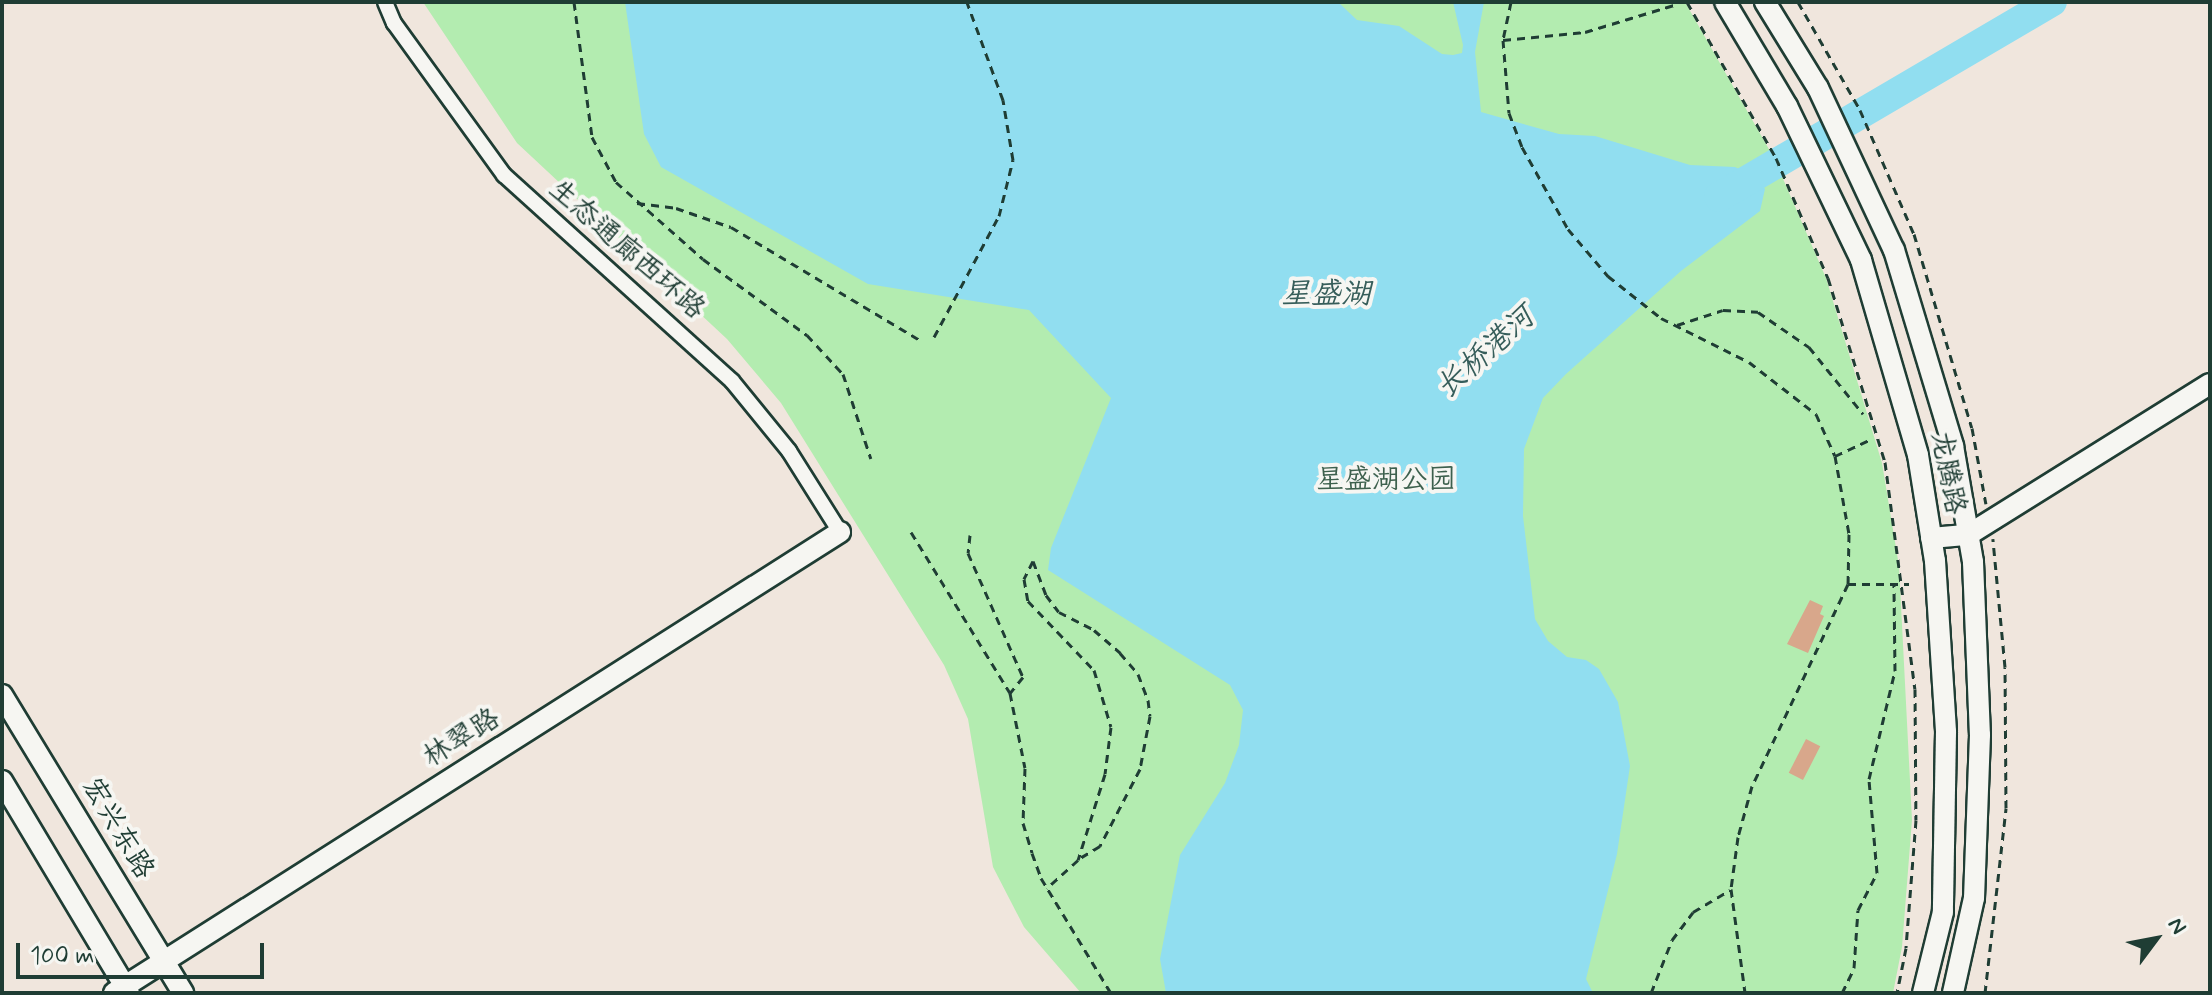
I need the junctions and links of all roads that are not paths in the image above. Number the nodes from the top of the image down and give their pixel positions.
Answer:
1 (385, 2) edge
2 (1725, 2) edge
3 (1765, 2) edge
4 (2210, 384) edge
5 (840, 532) joint
6 (1968, 535) junction
7 (1931, 538) junction
8 (2, 695) edge
9 (2, 781) edge
10 (164, 961) junction
11 (123, 991) edge
12 (183, 993) edge
13 (1923, 993) edge
14 (1953, 993) edge

1 - 5 street, 生态通廊西环路
2 - 7 main road, 龙腾路
3 - 6 main road, 龙腾路
4 - 6 main road
5 - 10 main road, 林翠路
6 - 7 main road
6 - 14 main road, 龙腾路
7 - 13 main road, 龙腾路
8 - 10 main road, 宏兴东路
9 - 11 main road
10 - 11 main road, 林翠路
10 - 12 main road, 宏兴东路

